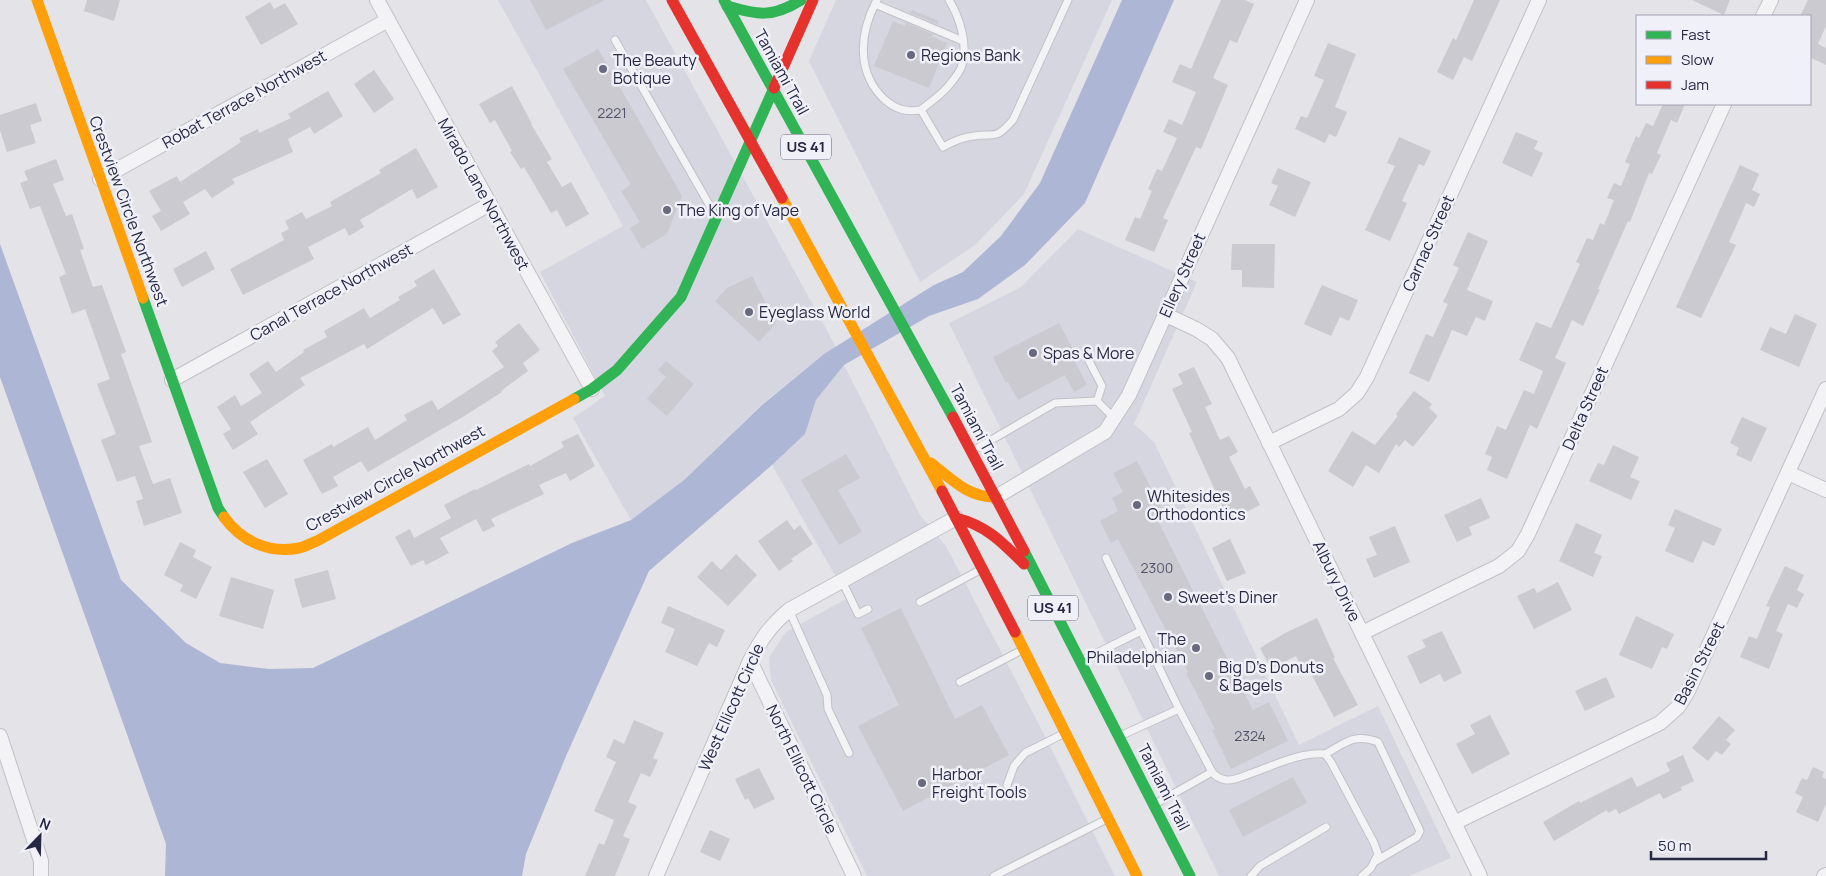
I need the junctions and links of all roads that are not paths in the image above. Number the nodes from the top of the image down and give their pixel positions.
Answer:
1 (37, 0) edge
2 (377, 0) edge
3 (672, 0) edge
4 (802, 0) edge
5 (812, 0) edge
6 (949, 0) edge
7 (1068, 0) edge
8 (1307, 0) edge
9 (1539, 0) edge
10 (1771, 0) edge
11 (876, 2) edge
12 (726, 3) edge
13 (1764, 15) edge
14 (388, 20) junction
15 (615, 40) dead end
16 (963, 41) junction
17 (773, 89) junction
18 (1724, 105) edge
19 (921, 110) junction
20 (750, 142) junction
21 (100, 179) junction
22 (490, 204) junction
23 (716, 218) junction
24 (1164, 314) junction
25 (1088, 359) dead end
26 (172, 380) junction
27 (592, 389) junction
28 (1826, 389) edge
29 (1097, 401) junction
30 (1114, 418) junction
31 (1269, 443) junction
32 (972, 451) junction
33 (923, 456) junction
34 (1788, 473) junction
35 (1826, 490) edge
36 (996, 497) junction
37 (956, 518) junction
38 (1106, 558) dead end
39 (982, 568) junction
40 (842, 581) junction
41 (1039, 581) junction
42 (920, 602) dead end
43 (868, 609) dead end
44 (789, 610) junction
45 (1141, 632) junction
46 (1362, 633) junction
47 (1024, 649) junction
48 (1081, 661) junction
49 (750, 662) junction
50 (960, 682) dead end
51 (1179, 709) junction
52 (1065, 732) junction
53 (0, 736) edge
54 (1120, 736) junction
55 (849, 753) dead end
56 (1325, 754) junction
57 (1212, 772) junction
58 (1007, 785) dead end
59 (1154, 804) junction
60 (1108, 819) junction
61 (1454, 823) junction
62 (1326, 827) dead end
63 (1376, 861) junction
64 (41, 876) edge
65 (656, 876) edge
66 (854, 876) edge
67 (994, 876) edge
68 (1137, 876) edge
69 (1190, 876) edge
70 (1250, 876) edge
71 (1362, 876) edge
72 (1480, 876) edge

1 - 21 main road, Crestview Circle Northwest
2 - 14 street, Mirado Lane Northwest
3 - 20 main road, US 41
4 - 12 main road
5 - 17 main road, Crestview Circle Northwest
6 - 16 lane
7 - 19 lane
8 - 24 street, Ellery Street
9 - 31 street, Carnac Street
10 - 13 street
11 - 16 lane
11 - 19 lane
12 - 17 main road, Tamiami Trail / US 41
14 - 21 street, Robat Terrace Northwest
14 - 22 street, Mirado Lane Northwest
15 - 23 lane
16 - 19 lane
17 - 20 main road, Crestview Circle Northwest
17 - 32 main road, Tamiami Trail / US 41
18 - 46 street, Delta Street
20 - 23 main road, Crestview Circle Northwest
20 - 33 main road, US 41
21 - 26 main road, Crestview Circle Northwest
22 - 26 street, Canal Terrace Northwest
22 - 27 street, Mirado Lane Northwest
23 - 27 main road, Crestview Circle Northwest
24 - 30 street, Ellery Street
24 - 31 street, Albury Drive
25 - 29 lane
26 - 27 main road, Crestview Circle Northwest
28 - 34 street, Basin Street
29 - 30 lane
29 - 32 lane
30 - 36 street, Ellery Street
31 - 46 street, Albury Drive
32 - 36 main road, Tamiami Trail / US 41
33 - 36 main road
33 - 37 main road, US 41
34 - 35 street
34 - 61 street, Basin Street
36 - 41 main road, Tamiami Trail / US 41
37 - 39 main road, US 41
37 - 40 street, West Ellicott Circle
37 - 41 main road
38 - 45 lane
39 - 42 lane
39 - 47 main road, US 41
40 - 43 lane
40 - 44 street, West Ellicott Circle
41 - 48 main road, Tamiami Trail / US 41
44 - 49 street, West Ellicott Circle
44 - 55 lane
45 - 48 lane
45 - 51 lane
46 - 61 street, Albury Drive
47 - 50 lane
47 - 52 main road, US 41
48 - 54 main road, Tamiami Trail / US 41
49 - 65 street, West Ellicott Circle
49 - 66 street, North Ellicott Circle
51 - 54 lane
51 - 57 lane
52 - 58 lane
52 - 60 main road, US 41
53 - 64 street
54 - 59 main road, Tamiami Trail / US 41
56 - 57 lane
56 - 63 lane
56 - 63 lane
57 - 59 lane
59 - 69 main road, Tamiami Trail / US 41
60 - 67 lane
60 - 68 main road, US 41
61 - 72 street, Albury Drive
62 - 70 lane
63 - 71 lane

